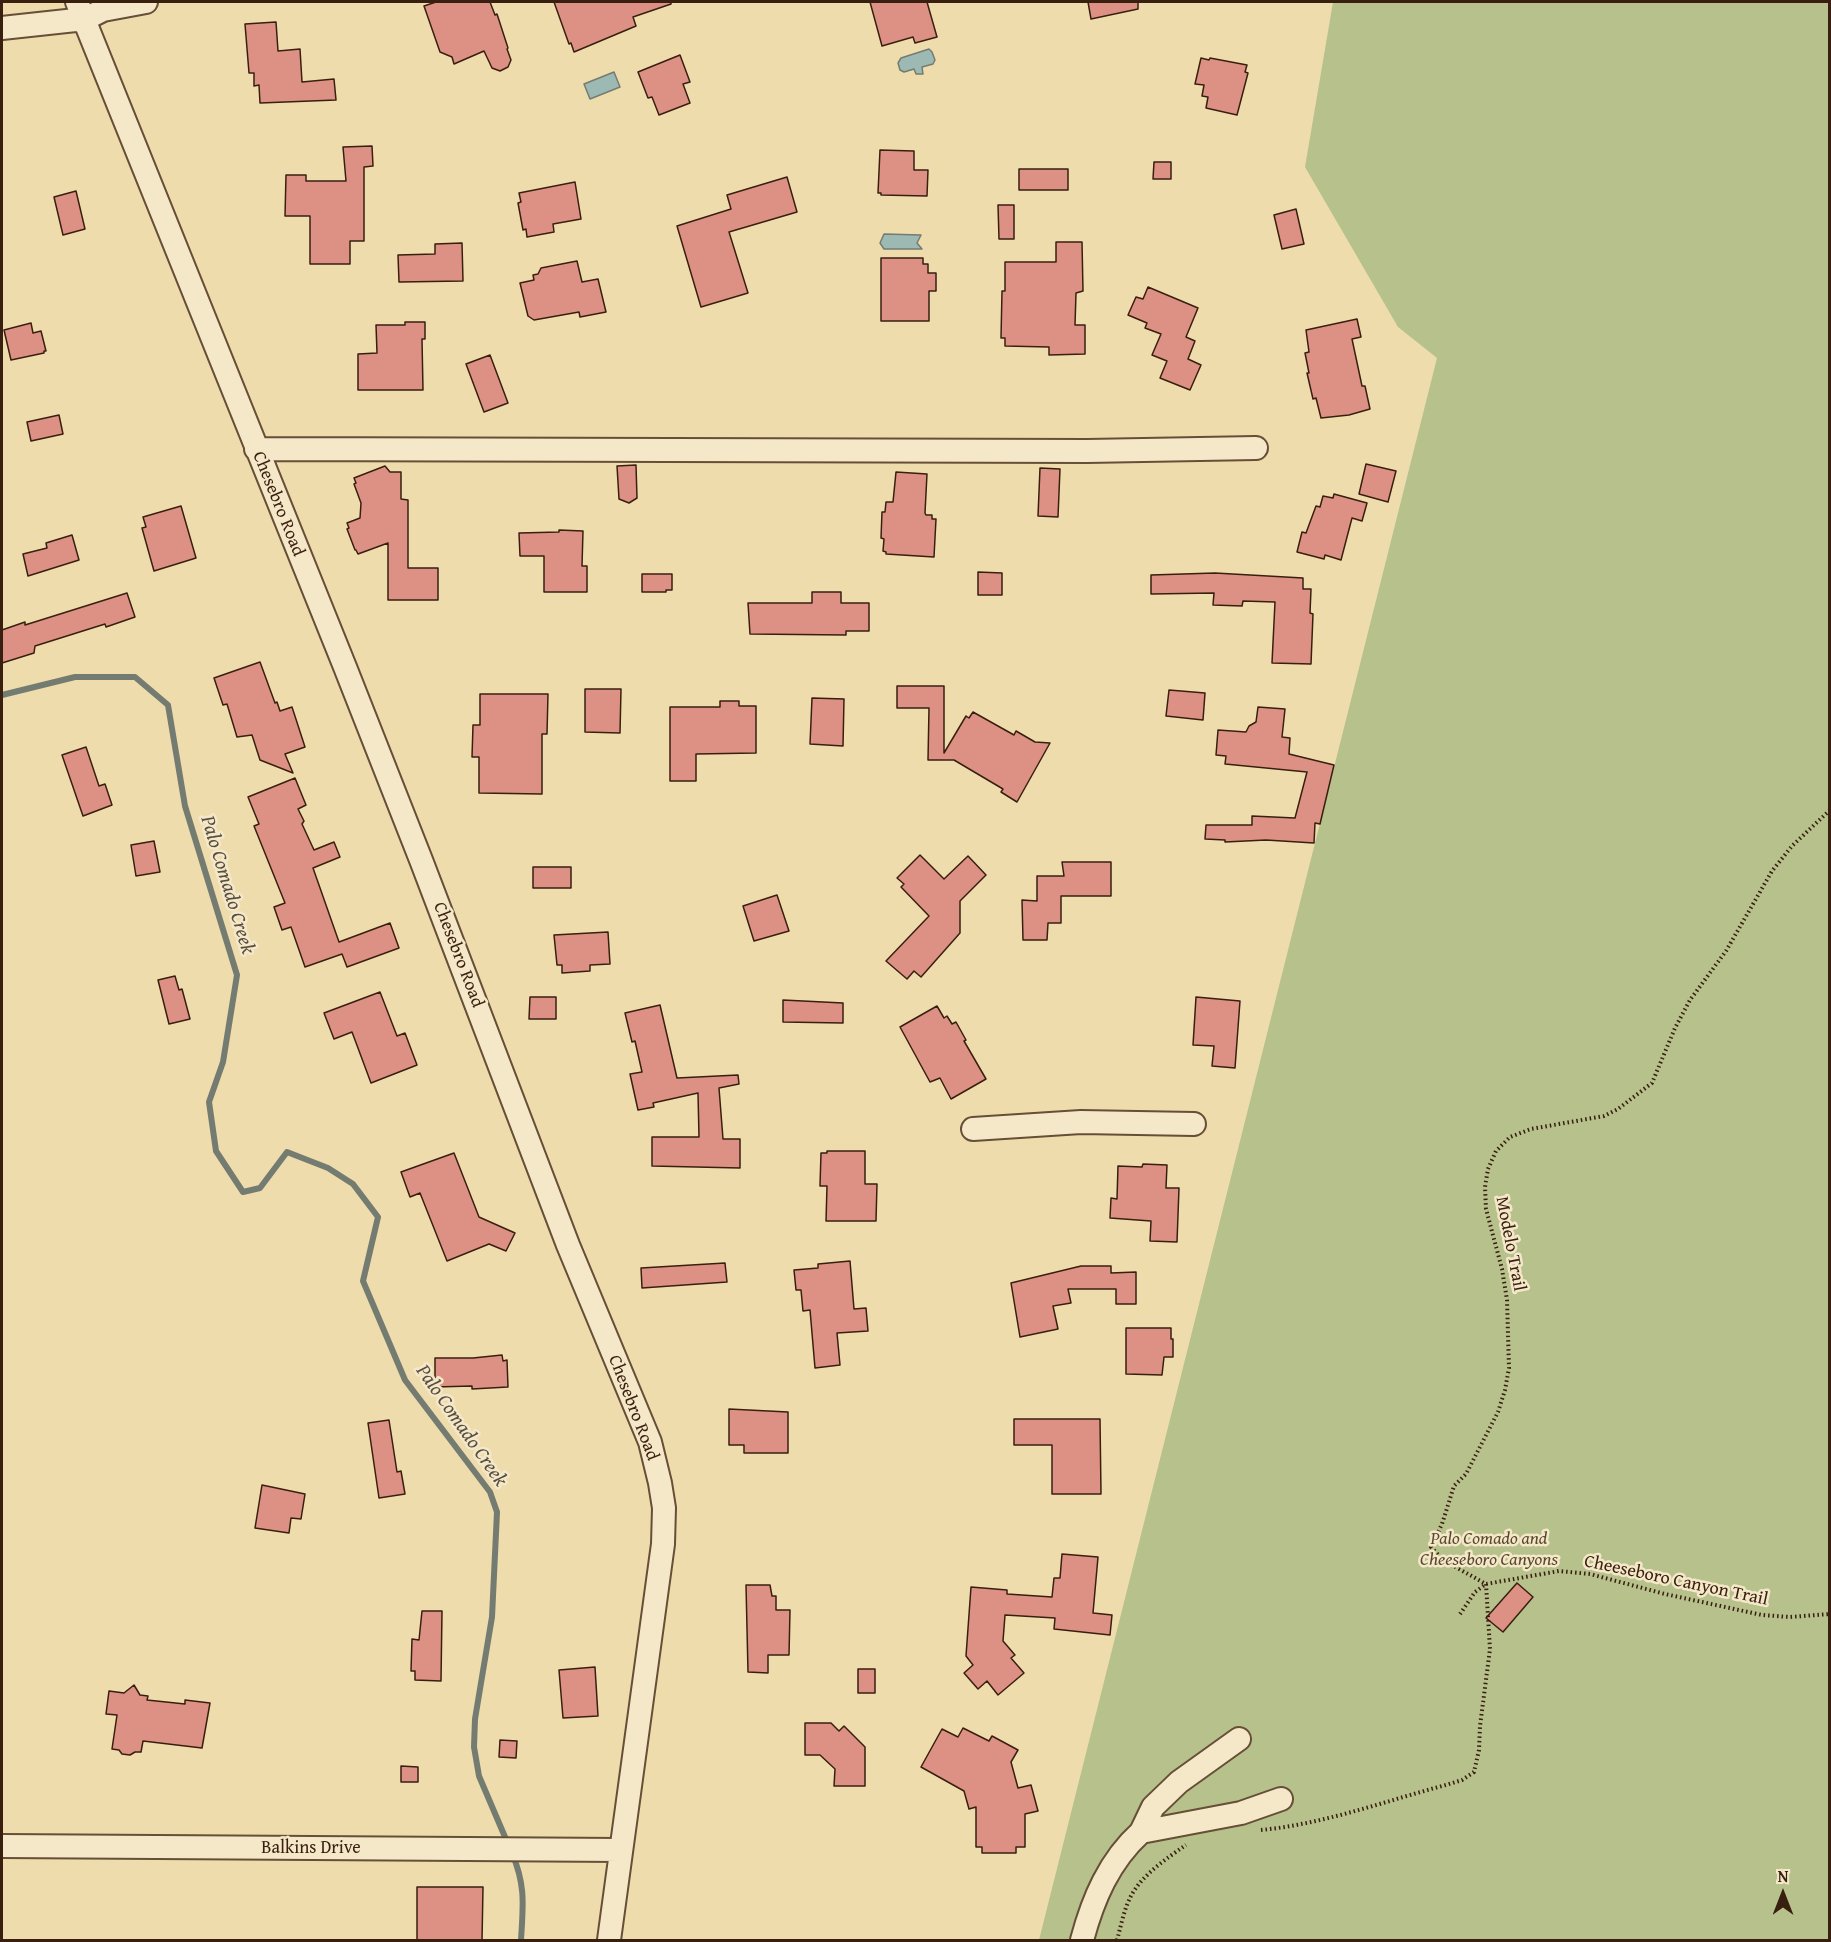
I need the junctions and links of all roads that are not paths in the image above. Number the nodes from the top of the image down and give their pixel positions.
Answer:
1 (146, 2) edge
2 (81, 10) edge
3 (2, 28) edge
4 (1256, 448) dead end
5 (256, 449) junction
6 (1194, 1124) dead end
7 (974, 1129) dead end
8 (1239, 1739) dead end
9 (1281, 1799) dead end
10 (1142, 1832) junction
11 (2, 1846) edge
12 (621, 1850) junction
13 (609, 1941) edge
14 (1082, 1941) edge

1 - 2 street
2 - 3 street
2 - 5 street, Chesebro Road
4 - 5 street
5 - 12 street, Chesebro Road
6 - 7 street
8 - 10 street
9 - 10 street
10 - 14 street
11 - 12 street, Balkins Drive
12 - 13 street, Chesebro Road

